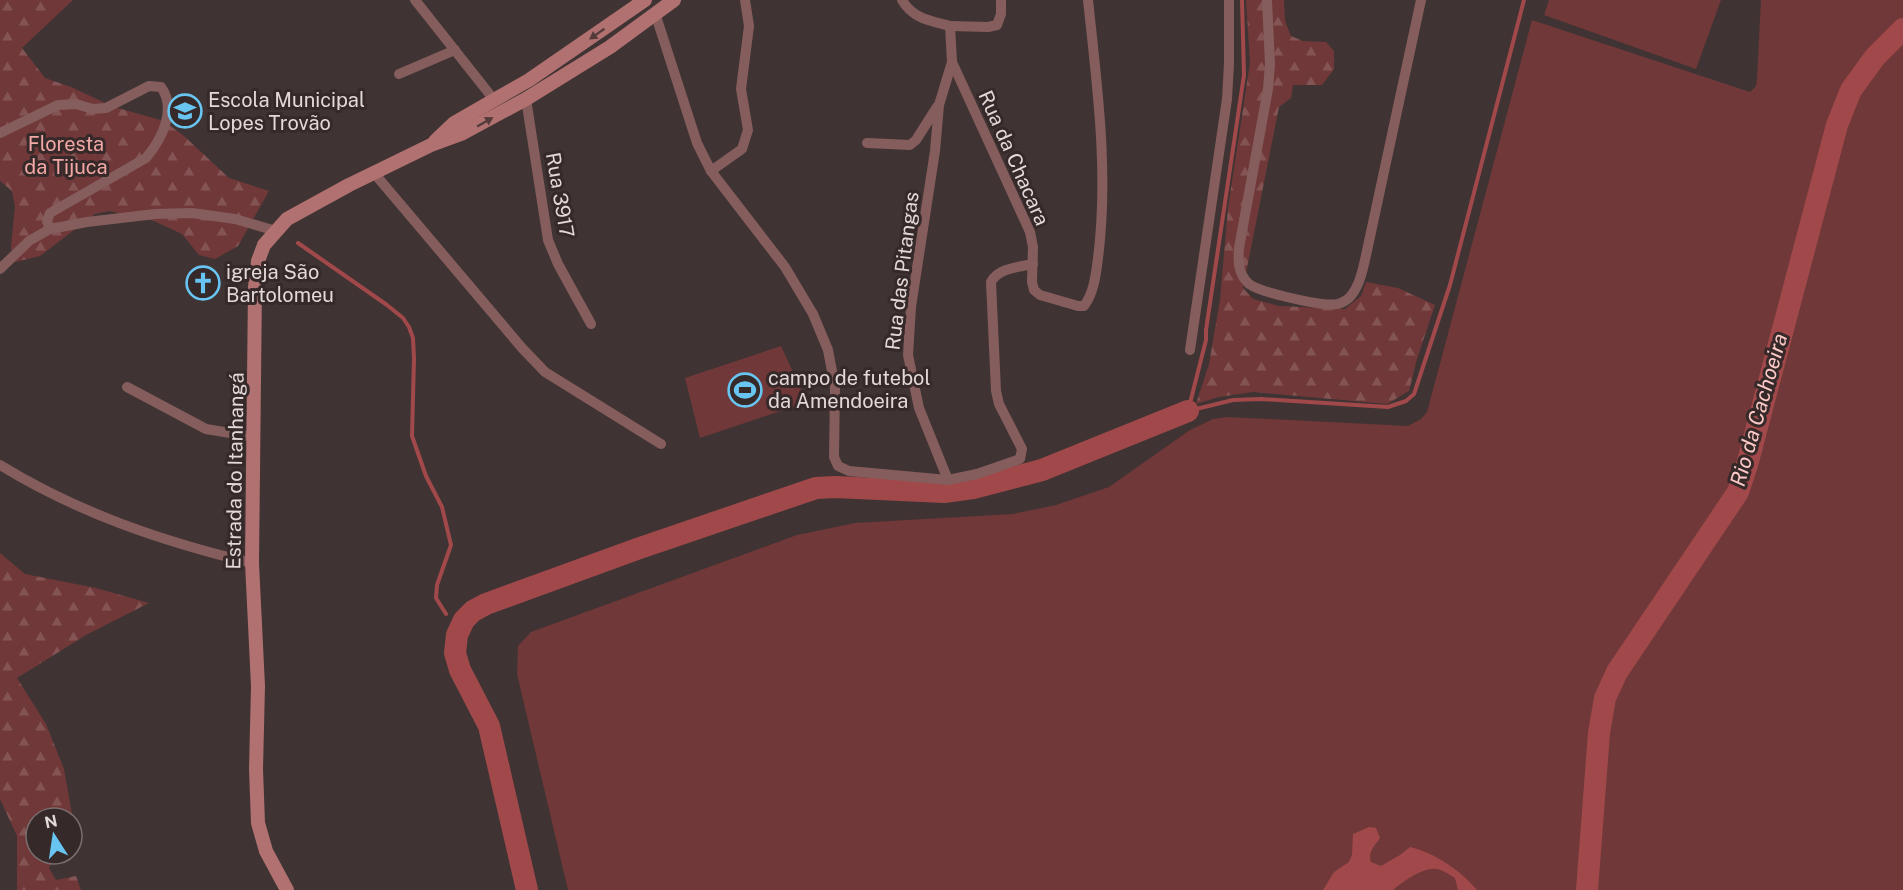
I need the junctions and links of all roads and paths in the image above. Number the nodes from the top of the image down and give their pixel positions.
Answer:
1 (415, 0) edge
2 (645, 0) edge
3 (674, 0) edge
4 (745, 0) edge
5 (902, 0) edge
6 (1001, 0) edge
7 (1088, 0) edge
8 (1229, 0) edge
9 (1267, 0) edge
10 (1422, 0) edge
11 (655, 13) junction
12 (950, 26) junction
13 (455, 50) junction
14 (952, 62) junction
15 (399, 74) dead end
16 (526, 99) junction
17 (495, 100) junction
18 (939, 105) junction
19 (0, 133) edge
20 (867, 143) dead end
21 (431, 145) junction
22 (711, 171) junction
23 (374, 173) junction
24 (50, 229) junction
25 (276, 231) junction
26 (1033, 264) junction
27 (0, 269) edge
28 (591, 324) dead end
29 (1190, 350) dead end
30 (127, 387) dead end
31 (254, 437) junction
32 (660, 444) dead end
33 (0, 465) edge
34 (948, 480) junction
35 (252, 563) junction
36 (286, 890) edge

1 - 13 street
2 -> 17 main road, Estrada do Itanhangá
3 - 11 main road, Estrada do Itanhangá
4 - 22 street
5 - 12 street
6 - 12 street
7 - 26 street, Rua da Chacara
8 - 29 street
9 - 10 street
11 - 16 main road, Estrada do Itanhangá
11 - 22 street
12 - 14 street, Rua da Chacara
13 - 15 street
13 - 17 street
14 - 18 street, Rua das Pitangas
14 - 26 street, Rua da Chacara
21 -> 16 main road, Estrada do Itanhangá
16 - 28 street, Rua 3917
17 - 21 main road, Estrada do Itanhangá
18 - 20 street
18 - 34 street, Rua das Pitangas
19 - 24 street
21 - 23 main road, Estrada do Itanhangá
22 - 34 street
23 - 25 main road, Estrada do Itanhangá
23 - 32 street
24 - 25 street
24 - 27 street
25 - 31 main road, Estrada do Itanhangá
26 - 34 street
30 - 31 street
31 - 35 main road, Estrada do Itanhangá
33 - 35 street
35 - 36 main road, Estrada do Itanhangá

